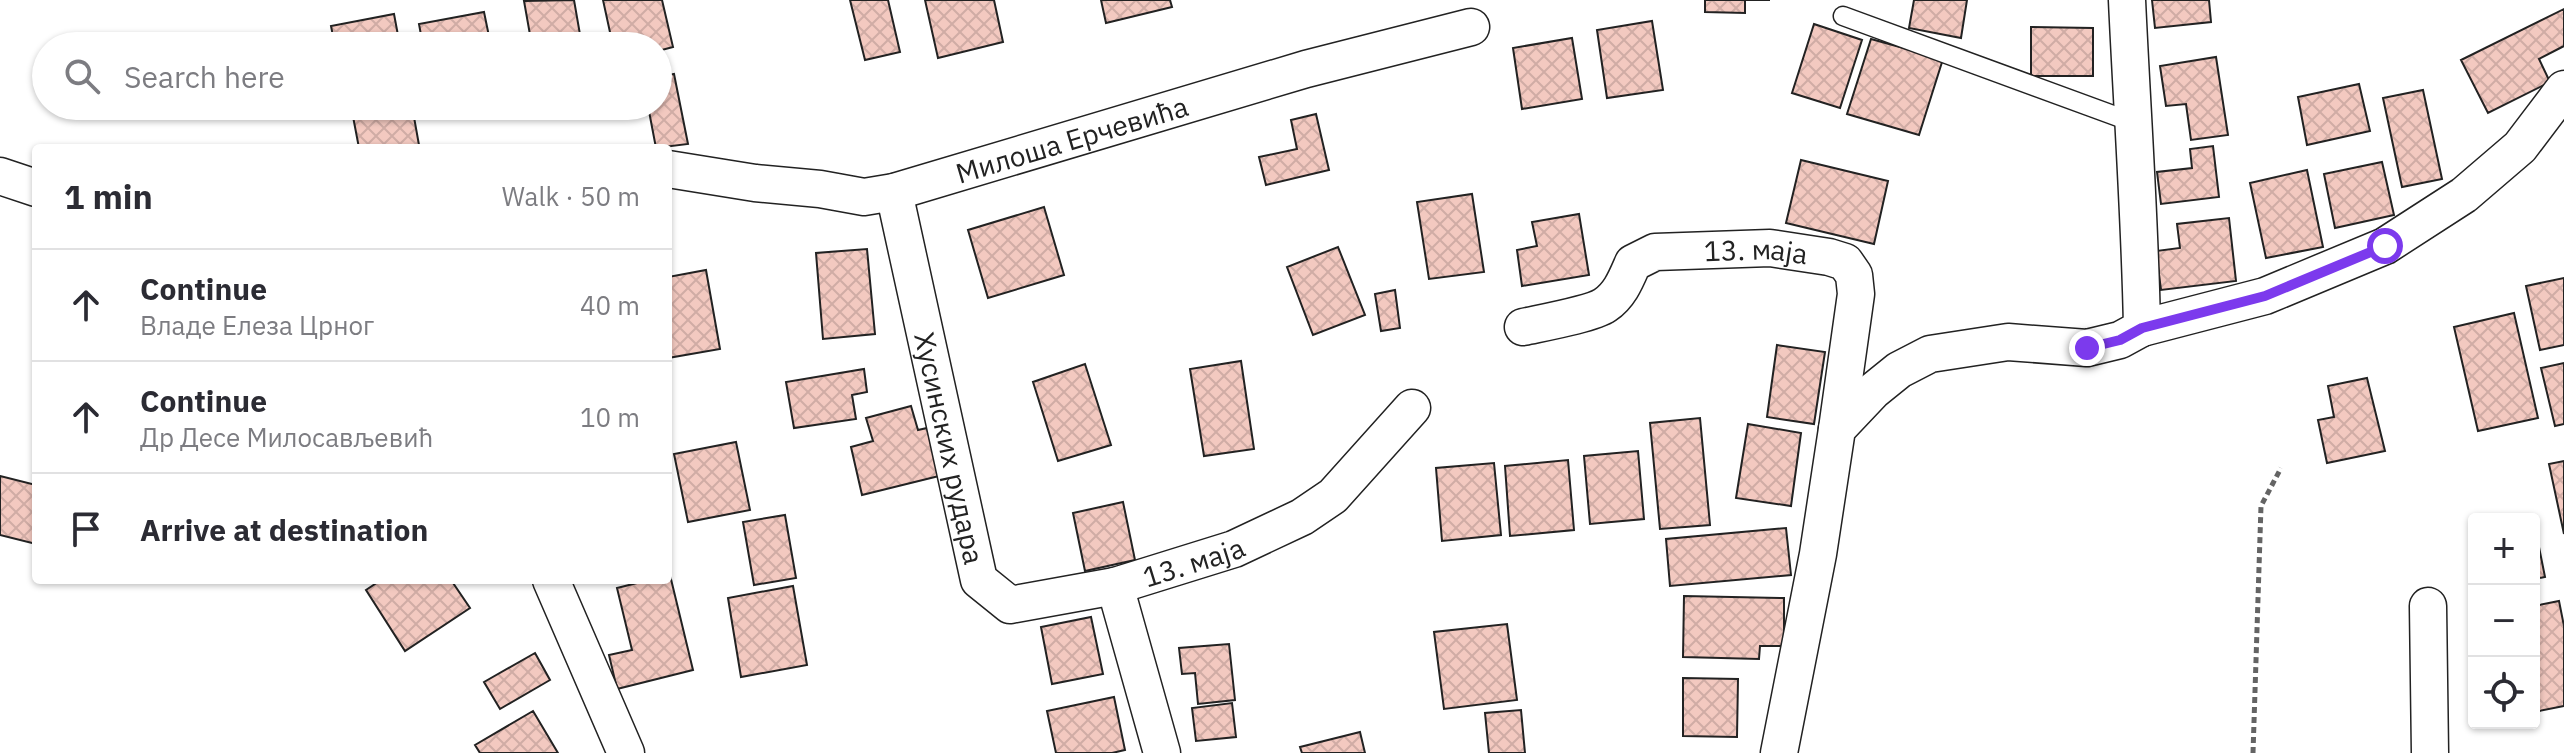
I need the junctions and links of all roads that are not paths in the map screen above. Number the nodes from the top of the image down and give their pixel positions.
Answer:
1 (2127, 0) edge
2 (1843, 16) dead end
3 (1471, 27) dead end
4 (2564, 89) edge
5 (2132, 122) junction
6 (672, 170) edge
7 (0, 176) edge
8 (32, 187) edge
9 (894, 192) junction
10 (1523, 327) dead end
11 (2142, 328) junction
12 (1412, 408) dead end
13 (1837, 429) junction
14 (553, 584) edge
15 (1115, 586) junction
16 (2428, 606) dead end
17 (626, 753) edge
18 (1162, 753) edge
19 (1779, 753) edge
20 (2430, 753) edge

1 - 5 street
2 - 5 lane
3 - 9 street, Милоша Ерчевића
4 - 11 street
5 - 11 street
6 - 9 street, Милоша Ерчевића
7 - 8 street
9 - 15 street, Хусинских рудара
10 - 13 street, 13. маја
11 - 13 street
12 - 15 street, 13. маја
13 - 19 street
14 - 17 street
15 - 18 street
16 - 20 street

